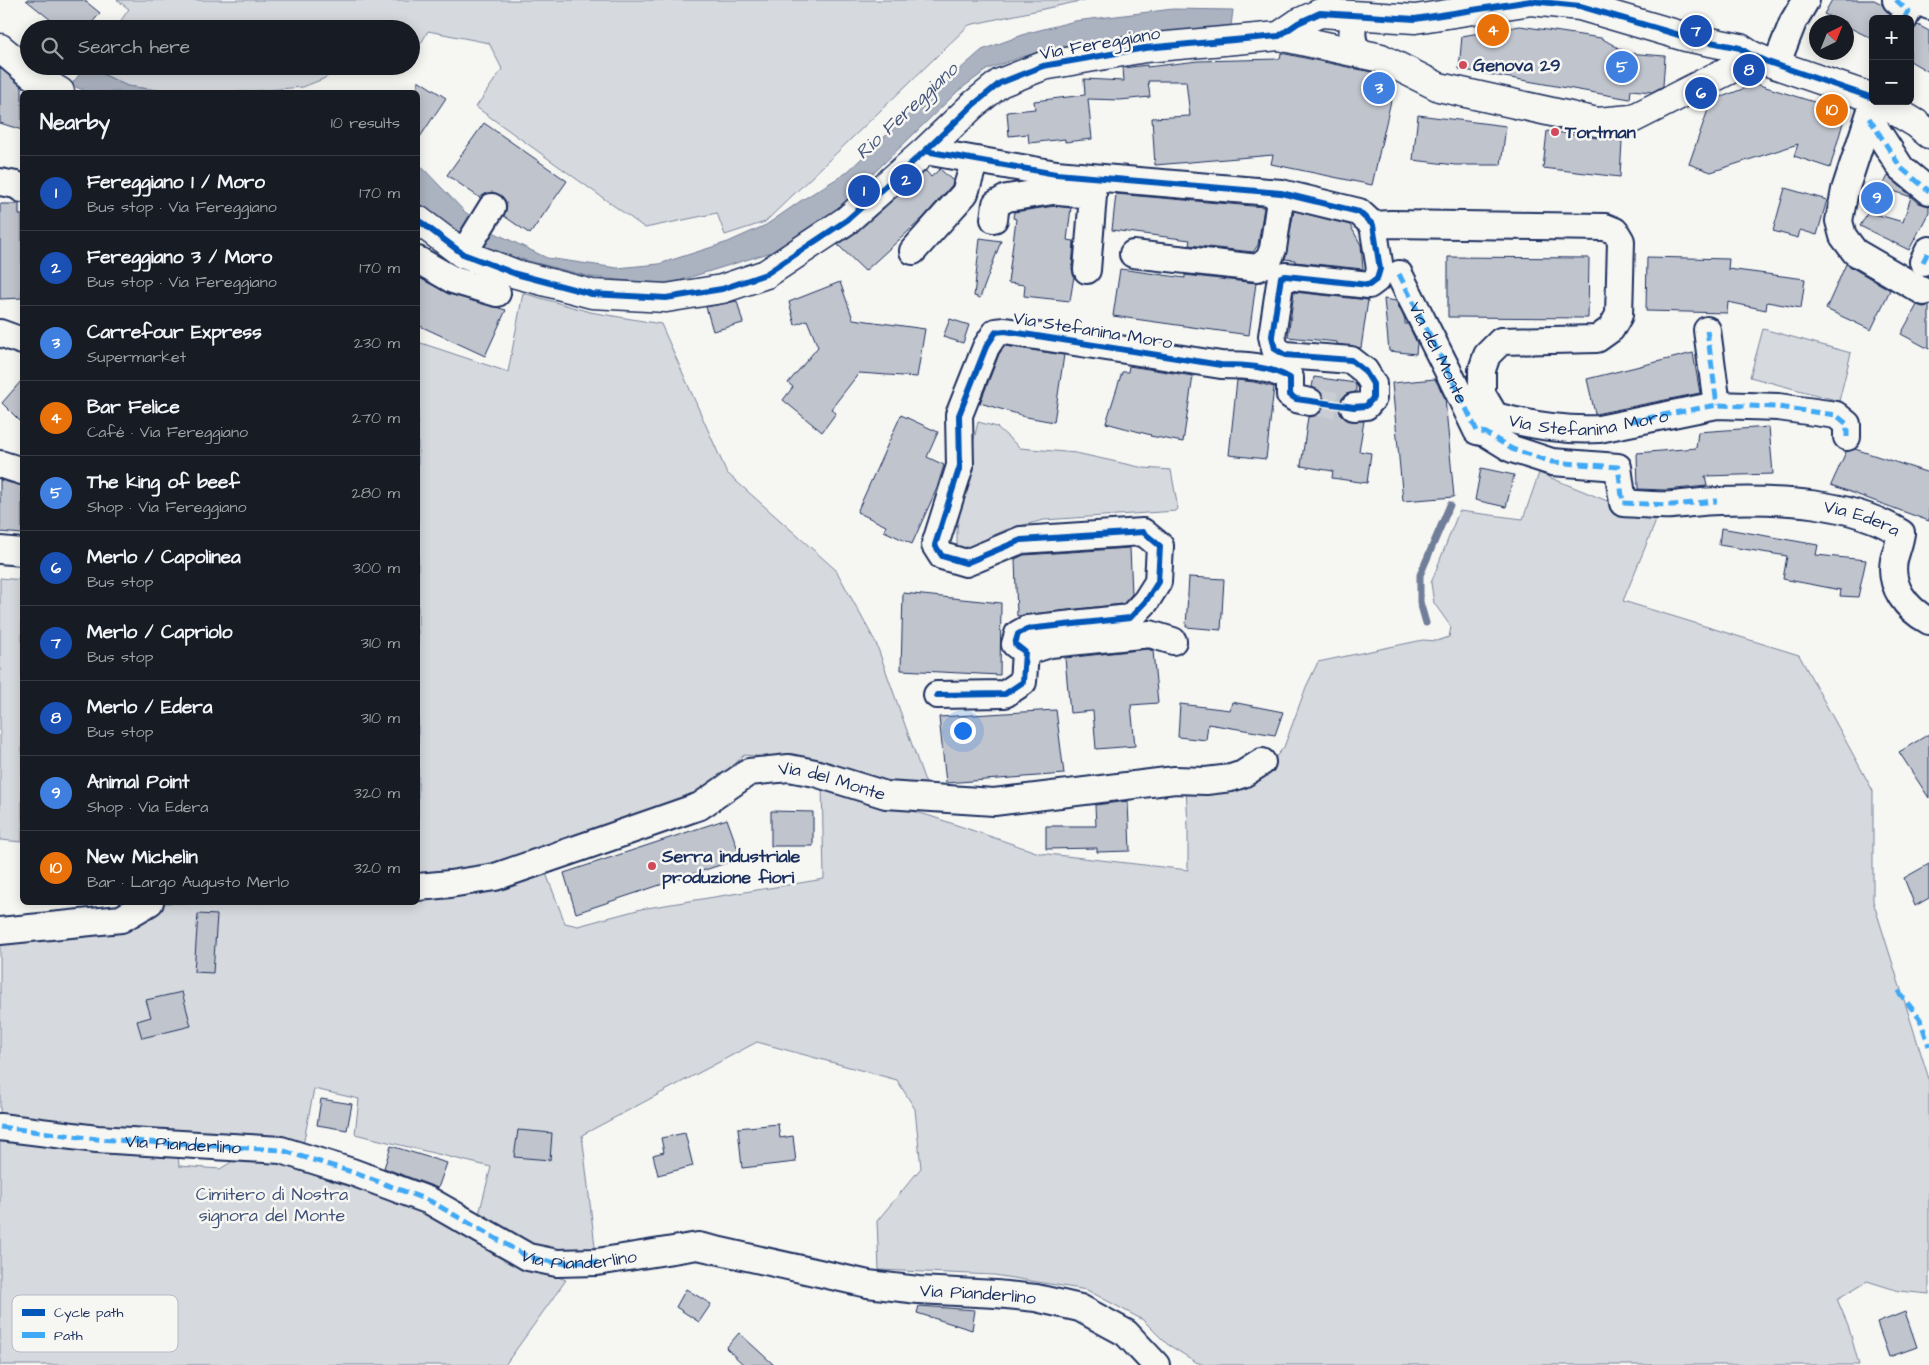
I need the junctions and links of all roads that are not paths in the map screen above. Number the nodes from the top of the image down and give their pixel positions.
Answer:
1 (1806, 0) edge
2 (1896, 0) edge
3 (1916, 0) edge
4 (1580, 3) edge
5 (1929, 6) edge
6 (1357, 15) junction
7 (1906, 15) edge
8 (1279, 36) junction
9 (1686, 37) junction
10 (0, 48) edge
11 (1359, 53) junction
12 (1749, 54) junction
13 (20, 65) edge
14 (1776, 65) junction
15 (33, 75) edge
16 (57, 90) edge
17 (1687, 92) junction
18 (1869, 103) edge
19 (1874, 105) edge
20 (1926, 125) edge
21 (924, 151) junction
22 (975, 160) junction
23 (0, 182) edge
24 (1055, 183) junction
25 (20, 188) edge
26 (1929, 191) edge
27 (1282, 193) junction
28 (489, 213) dead end
29 (994, 219) dead end
30 (420, 221) edge
31 (1373, 225) junction
32 (466, 250) junction
33 (913, 251) dead end
34 (1133, 254) dead end
35 (1840, 255) dead end
36 (420, 261) edge
37 (1087, 270) dead end
38 (1399, 274) dead end
39 (497, 293) dead end
40 (1707, 330) dead end
41 (0, 333) edge
42 (20, 340) edge
43 (1310, 402) tunnel mouth
44 (1717, 405) junction
45 (1354, 407) tunnel mouth
46 (1847, 437) dead end
47 (0, 464) edge
48 (20, 470) edge
49 (1717, 501) joint
50 (0, 550) edge
51 (20, 552) edge
52 (1929, 621) edge
53 (1173, 641) dead end
54 (1025, 652) junction
55 (937, 695) dead end
56 (1262, 762) dead end
57 (420, 887) edge
58 (145, 905) edge
59 (0, 931) edge
60 (0, 1127) edge
61 (1156, 1365) edge

1 - 14 street
2 - 7 street
3 - 5 street
4 - 6 street, Via Fereggiano
4 - 9 street, Via Fereggiano
6 - 8 street, Via Fereggiano
6 - 11 street
8 - 11 street
8 - 21 street, Via Fereggiano
9 - 12 street, Via Fereggiano
9 - 17 street
10 - 13 street
11 - 17 street
12 - 14 street, Via Fereggiano
12 - 17 street
14 - 18 street, Via Fereggiano
15 - 16 street
19 - 20 street, Via Fereggiano
19 - 26 street
19 - 35 street
21 - 22 street
21 - 32 street, Via Fereggiano
22 - 24 street
22 - 33 street
23 - 25 street
24 - 27 street
24 - 29 street
24 - 37 street
27 - 31 street
27 - 34 street
28 - 32 street
30 - 32 street, Via Fereggiano
31 - 44 street, Via Stefanina Moro
31 - 45 street
36 - 39 street
38 - 49 street, Via del Monte
40 - 44 street
41 - 42 street
43 - 54 street, Via Stefanina Moro
44 - 46 street, Via Stefanina Moro
47 - 48 street
49 - 52 street, Via Edera
50 - 51 street
53 - 54 street
54 - 55 street, Via Stefanina Moro
56 - 57 street, Via del Monte
58 - 59 street
60 - 61 street, Via Pianderlino

